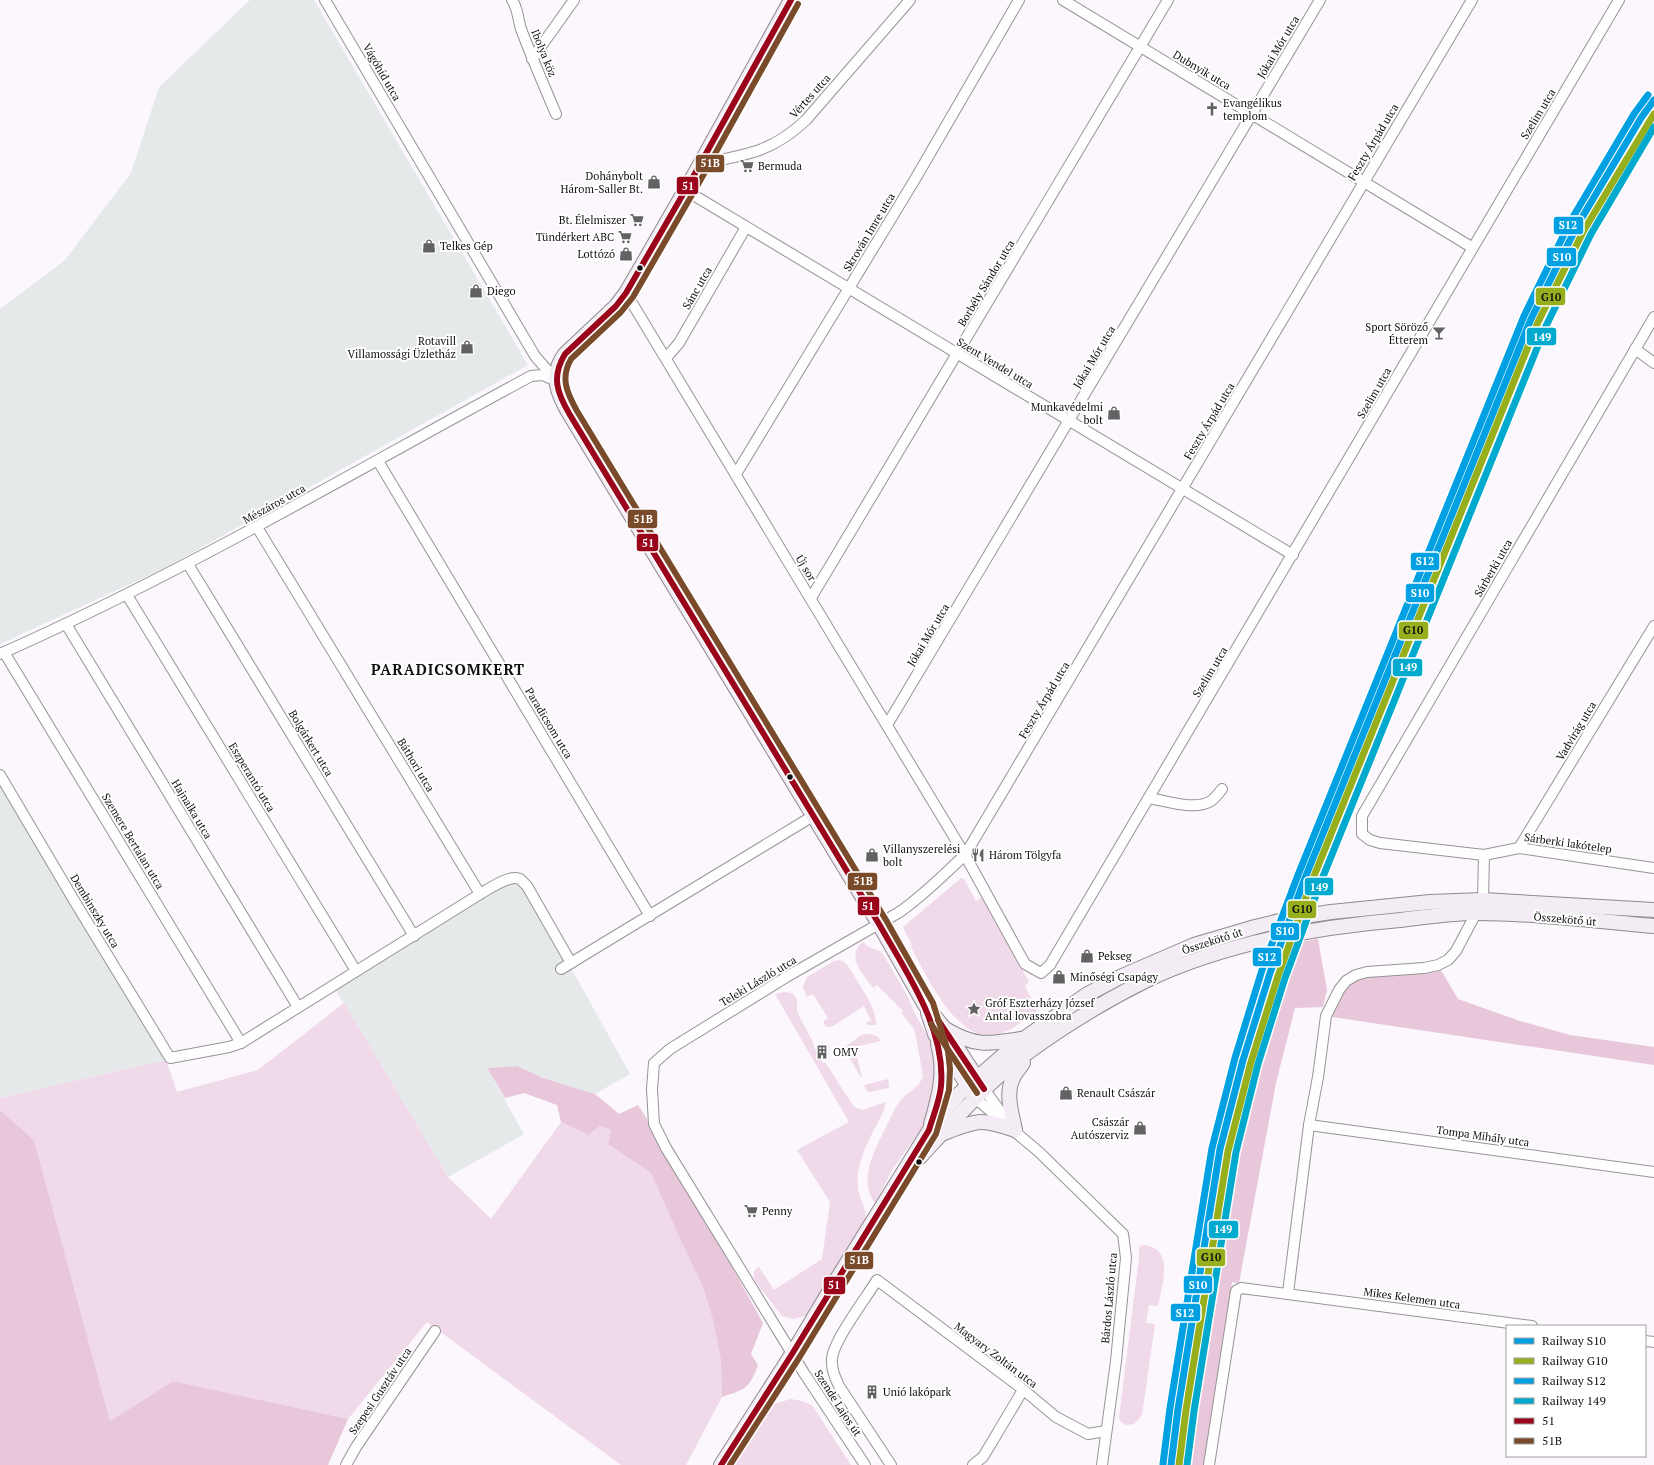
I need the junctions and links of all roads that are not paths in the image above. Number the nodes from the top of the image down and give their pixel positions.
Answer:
1 (325, 0) edge
2 (512, 0) edge
3 (574, 0) edge
4 (791, 0) edge
5 (910, 0) edge
6 (1019, 0) edge
7 (1063, 0) edge
8 (1168, 0) edge
9 (1320, 0) edge
10 (1472, 0) edge
11 (1619, 0) edge
12 (1141, 47) junction
13 (532, 59) junction
14 (556, 114) dead end
15 (1252, 114) junction
16 (700, 164) junction
17 (1364, 182) junction
18 (685, 190) junction
19 (746, 227) junction
20 (1473, 248) junction
21 (848, 288) junction
22 (626, 293) junction
23 (1654, 317) edge
24 (1635, 349) junction
25 (958, 354) junction
26 (666, 358) junction
27 (1654, 363) edge
28 (556, 381) junction
29 (1070, 421) junction
30 (378, 461) junction
31 (736, 474) junction
32 (1182, 489) junction
33 (257, 527) junction
34 (1293, 555) junction
35 (188, 564) junction
36 (127, 595) junction
37 (811, 598) junction
38 (66, 624) junction
39 (1654, 626) edge
40 (2, 653) edge
41 (887, 725) junction
42 (0, 775) edge
43 (1222, 789) dead end
44 (1149, 798) junction
45 (813, 816) junction
46 (1362, 834) joint
47 (1519, 848) junction
48 (965, 855) junction
49 (1484, 855) junction
50 (1654, 868) edge
51 (480, 894) junction
52 (1483, 900) junction
53 (1654, 910) edge
54 (1475, 913) junction
55 (650, 916) junction
56 (879, 924) junction
57 (1654, 926) edge
58 (414, 936) junction
59 (571, 963) junction
60 (561, 969) dead end
61 (356, 971) junction
62 (1041, 973) joint
63 (298, 1007) junction
64 (940, 1032) junction
65 (241, 1043) junction
66 (1027, 1044) junction
67 (654, 1062) joint
68 (976, 1088) junction
69 (1309, 1125) junction
70 (1015, 1130) junction
71 (934, 1133) junction
72 (1654, 1172) edge
73 (1288, 1293) junction
74 (1525, 1325) edge
75 (435, 1331) dead end
76 (792, 1354) junction
77 (1023, 1390) junction
78 (1106, 1431) junction
79 (346, 1465) edge
80 (721, 1465) edge
81 (865, 1465) edge
82 (891, 1465) edge
83 (973, 1465) edge
84 (1102, 1465) edge
85 (1209, 1465) edge

1 - 28 street, Vágóhíd utca
2 - 13 street, Ibolya köz
3 - 13 street
4 - 16 street
5 - 16 street, Vértes utca
6 - 21 street, Skrován Imre utca
7 - 12 street, Dubnyik utca
8 - 12 street, Borbély Sándor utca
9 - 15 street, Jókai Mór utca
10 - 17 street, Feszty Árpád utca
11 - 20 street, Szelim utca
12 - 15 street, Dubnyik utca
12 - 25 street, Borbély Sándor utca
13 - 14 street, Ibolya köz
15 - 17 street, Dubnyik utca
15 - 29 street, Jókai Mór utca
16 - 18 street
17 - 20 street, Dubnyik utca
17 - 32 street, Feszty Árpád utca
18 - 19 street, Szent Vendel utca
18 - 22 street
19 - 21 street, Szent Vendel utca
19 - 26 street, Sánc utca
20 - 34 street, Szelim utca
21 - 25 street, Szent Vendel utca
21 - 31 street, Skrován Imre utca
22 - 26 street, Új sor
22 - 28 street
23 - 24 street, Sárberki utca
24 - 27 street
24 - 46 street, Sárberki utca
25 - 29 street, Szent Vendel utca
25 - 37 street, Borbély Sándor utca
26 - 31 street, Új sor
28 - 30 street, Mészáros utca
28 - 45 street
29 - 32 street, Szent Vendel utca
29 - 41 street, Jókai Mór utca
30 - 33 street, Mészáros utca
30 - 55 street, Paradicsom utca
31 - 37 street, Új sor
32 - 34 street, Szent Vendel utca
32 - 48 street, Feszty Árpád utca
33 - 35 street, Mészáros utca
33 - 51 street, Báthori utca
34 - 44 street, Szelim utca
35 - 36 street, Mészáros utca
35 - 58 street, Bolgárkert utca
36 - 38 street, Mészáros utca
36 - 61 street, Eszperantó utca
37 - 41 street, Új sor
38 - 40 street, Mészáros utca
38 - 63 street, Hajnalka utca
39 - 47 street, Vadvirág utca
40 - 65 street, Szemere Bertalan utca
41 - 48 street, Új sor
42 - 65 street, Dembinszky utca
43 - 44 street
44 - 62 street, Szelim utca
45 - 55 street
45 - 56 street
46 - 49 street, Sárberki lakótelep
47 - 49 street, Sárberki lakótelep
47 - 50 street, Sárberki lakótelep
48 - 56 street, Feszty Árpád utca
48 - 62 street, Új sor
49 - 52 street
51 - 58 street
51 - 59 street
52 - 53 street, Összekötő út
52 - 54 street
52 - 66 street, Összekötő út
54 - 57 street, Összekötő út
54 - 66 street, Összekötő út
54 - 69 street
55 - 59 street
56 - 64 street
56 - 67 street, Teleki László utca
58 - 61 street
59 - 60 street
61 - 63 street
63 - 65 street
64 - 66 street
64 - 68 street
64 - 71 street
66 - 68 street, Összekötő út
66 - 70 street
67 - 76 street, Szende Lajos út
68 - 70 street, Bárdos László utca
68 - 71 street, Összekötő út
69 - 72 street, Tompa Mihály utca
69 - 73 street
70 - 71 street
70 - 78 street, Bárdos László utca
71 - 76 street
73 - 74 street, Mikes Kelemen utca
73 - 85 street, Mikes Kelemen utca
75 - 79 street, Szepesi Gusztáv utca
76 - 80 street
76 - 81 street, Szende Lajos út
77 - 78 street, Magyary Zoltán utca
77 - 82 street, Magyary Zoltán utca
77 - 83 street
78 - 84 street, Bárdos László utca

